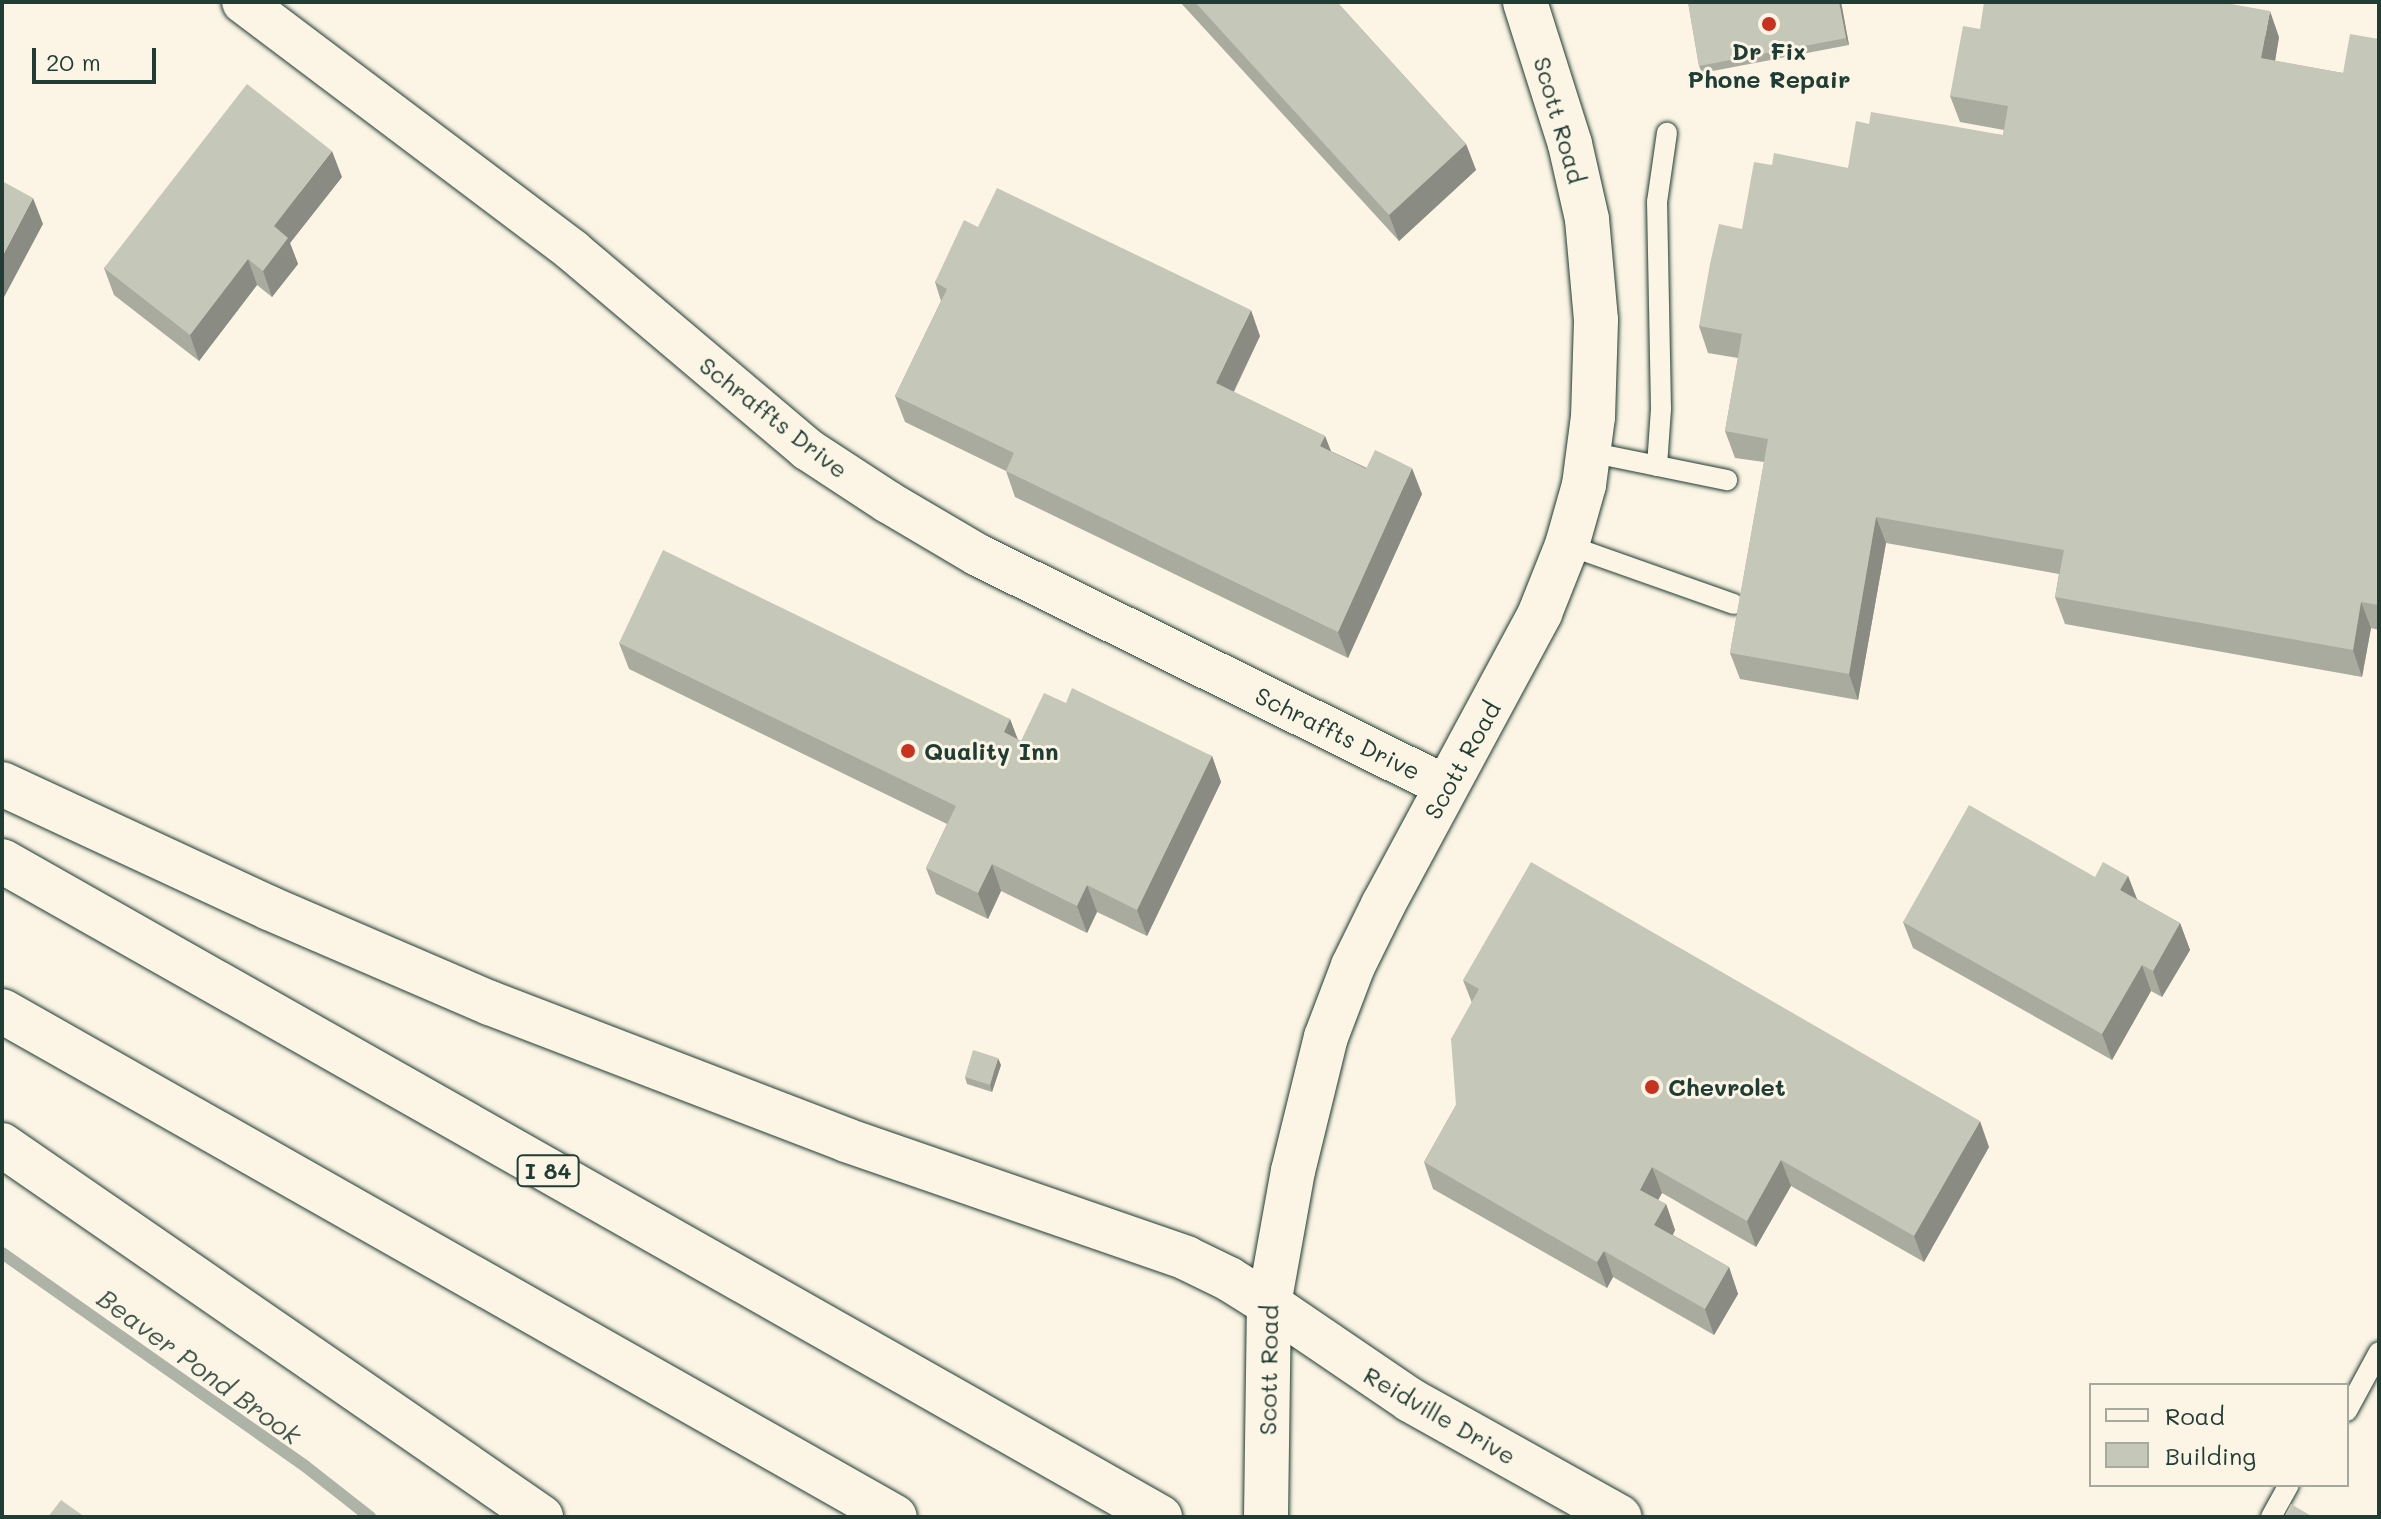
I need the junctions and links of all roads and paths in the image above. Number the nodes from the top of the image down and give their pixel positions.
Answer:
1 (243, 2) edge
2 (1525, 2) edge
3 (1667, 133) dead end
4 (1589, 452) junction
5 (1657, 466) junction
6 (1727, 480) dead end
7 (1567, 545) junction
8 (1734, 604) dead end
9 (2, 784) edge
10 (1447, 787) junction
11 (2, 861) edge
12 (2, 1011) edge
13 (2, 1145) edge
14 (1269, 1304) junction
15 (2379, 1352) edge
16 (2349, 1407) edge
17 (2288, 1487) edge
18 (541, 1517) edge
19 (895, 1517) edge
20 (1160, 1517) edge
21 (1266, 1517) edge
22 (1619, 1517) edge
23 (2271, 1517) edge

1 - 10 street, Schraffts Drive
2 - 4 main road, Scott Road
3 - 5 lane
4 - 5 lane
4 - 7 main road, Scott Road
5 - 6 lane
7 - 8 lane
7 - 10 main road, Scott Road
9 - 14 main road, Reidville Drive
10 - 14 main road, Scott Road
11 - 20 main road, I 84
12 - 19 main road
13 - 18 main road
14 - 21 main road, Scott Road
14 - 22 main road, Reidville Drive
15 - 16 lane
17 - 23 lane

